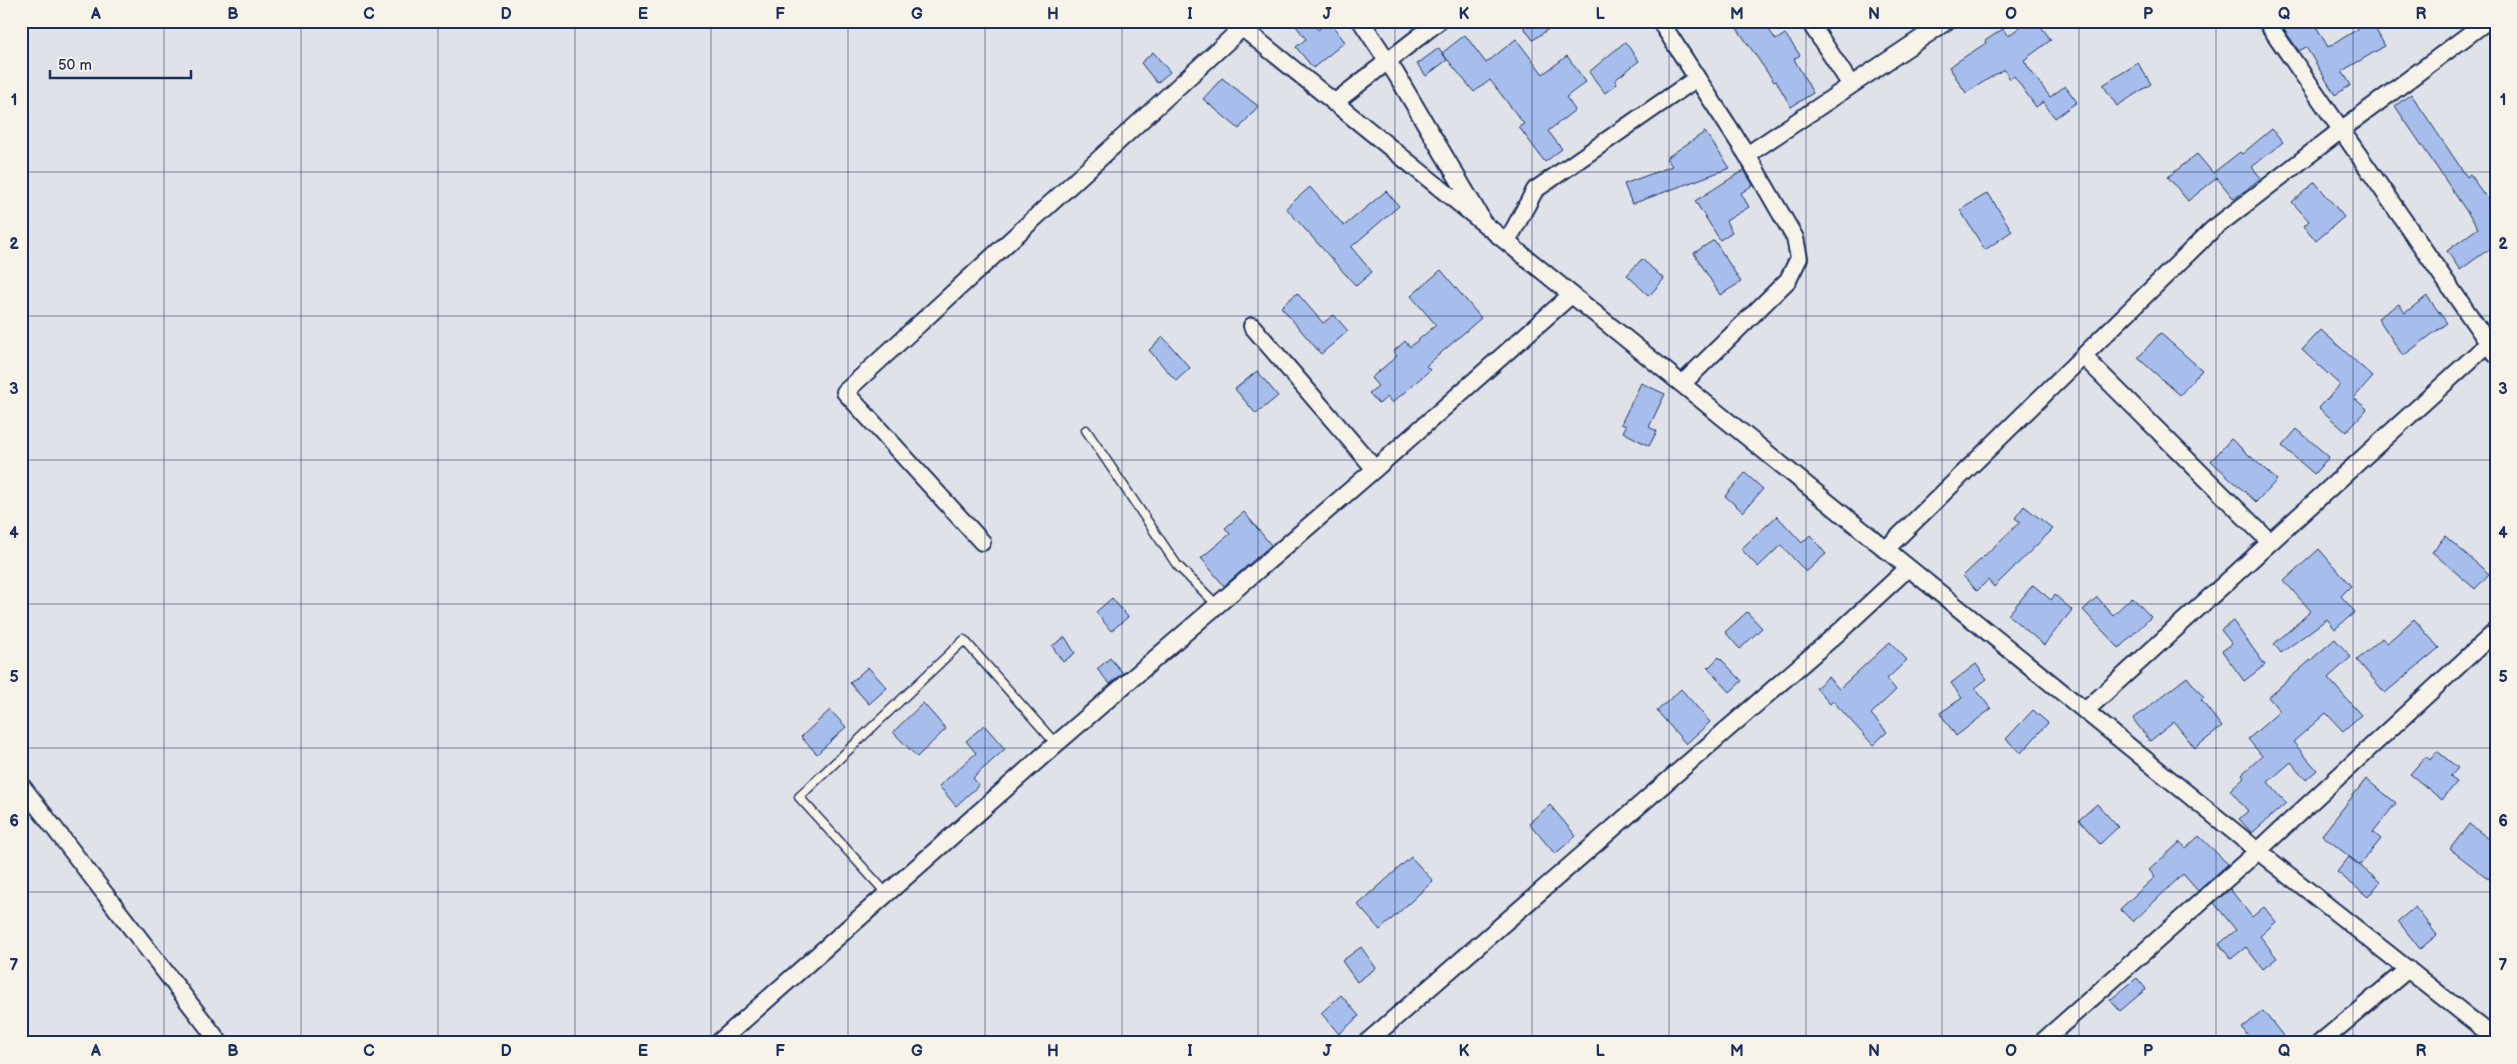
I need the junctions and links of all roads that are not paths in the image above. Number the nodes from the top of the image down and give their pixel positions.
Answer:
1 (1361, 21) edge
2 (1439, 21) edge
3 (1660, 21) edge
4 (1809, 21) edge
5 (1948, 21) edge
6 (2266, 21) edge
7 (2487, 21) edge
8 (1238, 25) edge
9 (1387, 60) junction
10 (1697, 78) junction
11 (1851, 86) junction
12 (1334, 102) junction
13 (2341, 130) junction
14 (1747, 155) junction
15 (1487, 226) junction
16 (1507, 242) junction
17 (1571, 294) junction
18 (1252, 326) dead end
19 (2492, 348) edge
20 (2083, 356) junction
21 (1682, 384) junction
22 (1086, 430) dead end
23 (1375, 469) junction
24 (982, 542) dead end
25 (2270, 542) junction
26 (1885, 550) junction
27 (1908, 568) junction
28 (1217, 605) junction
29 (2496, 631) edge
30 (2085, 711) junction
31 (1056, 744) junction
32 (21, 784) edge
33 (2258, 850) junction
34 (888, 894) junction
35 (2408, 969) junction
36 (2496, 1039) edge
37 (220, 1043) edge
38 (718, 1043) edge
39 (1366, 1043) edge
40 (2041, 1043) edge
41 (2320, 1043) edge

1 - 9 street
2 - 9 street
3 - 10 street
4 - 11 street
5 - 11 street
6 - 13 street
7 - 13 street
8 - 12 street
8 - 24 street
9 - 12 street
9 - 15 street
10 - 14 street
10 - 16 street
11 - 14 street
12 - 15 street
13 - 19 street
13 - 20 street
14 - 21 street
15 - 16 street
16 - 17 street
17 - 21 street
17 - 23 street
18 - 23 street
19 - 25 street
20 - 25 street
20 - 26 street
21 - 26 street
22 - 28 lane
23 - 28 street
25 - 30 street
26 - 27 street
27 - 30 street
27 - 39 street
28 - 31 street
29 - 33 street
30 - 33 street
31 - 34 street
31 - 34 lane
32 - 37 street
33 - 35 street
33 - 40 street
34 - 38 street
35 - 36 street
35 - 41 street

